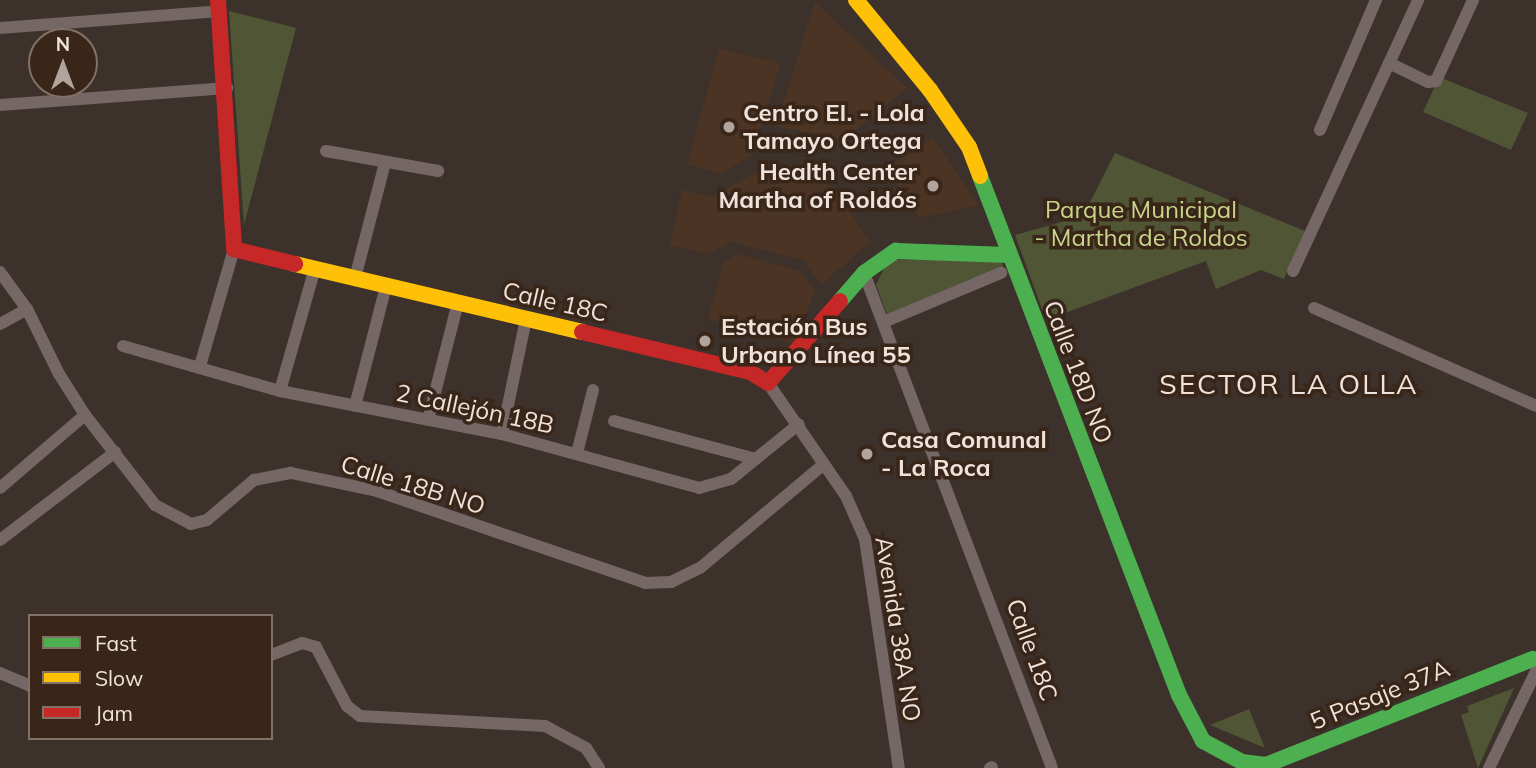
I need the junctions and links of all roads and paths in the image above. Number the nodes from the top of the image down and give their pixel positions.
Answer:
1 (856, 0) edge
2 (1376, 0) edge
3 (1418, 0) edge
4 (1473, 0) edge
5 (219, 6) edge
6 (0, 28) edge
7 (1389, 63) junction
8 (227, 88) junction
9 (0, 105) edge
10 (1320, 130) dead end
11 (326, 150) dead end
12 (385, 163) junction
13 (438, 171) dead end
14 (233, 249) junction
15 (1008, 255) junction
16 (315, 268) junction
17 (1293, 271) dead end
18 (0, 272) edge
19 (864, 274) junction
20 (1001, 274) dead end
21 (355, 278) junction
22 (386, 286) junction
23 (458, 302) junction
24 (1314, 308) dead end
25 (27, 309) junction
26 (526, 319) junction
27 (886, 321) junction
28 (0, 324) edge
29 (124, 346) dead end
30 (200, 366) junction
31 (768, 383) junction
32 (593, 390) dead end
33 (280, 391) junction
34 (355, 406) junction
35 (1536, 406) edge
36 (85, 415) junction
37 (428, 420) junction
38 (614, 421) dead end
39 (799, 424) junction
40 (502, 434) junction
41 (114, 452) junction
42 (577, 453) junction
43 (752, 458) junction
44 (824, 464) junction
45 (0, 488) edge
46 (0, 540) edge
47 (273, 654) edge
48 (1535, 662) edge
49 (0, 673) edge
50 (28, 684) edge
51 (1242, 762) joint
52 (599, 768) edge
53 (899, 768) edge
54 (1052, 768) edge
55 (1489, 768) edge

1 - 15 street, Calle 18D NO
2 - 10 street
3 - 7 street
4 - 7 street
5 - 6 street
5 - 8 street
7 - 17 street
8 - 9 street
8 - 14 street
11 - 12 street
12 - 13 street
12 - 21 street
14 - 16 street, Calle 18C
14 - 30 street
15 - 19 street
15 - 51 street, Calle 18D NO
16 - 21 street, Calle 18C
16 - 33 street
18 - 25 street, Calle 18B NO
19 - 27 street, Calle 18C
19 - 31 street
20 - 27 street
21 - 22 street, Calle 18C
22 - 23 street, Calle 18C
22 - 34 street
23 - 26 street, Calle 18C
23 - 37 street
24 - 35 street
25 - 28 street
25 - 36 street, Calle 18B NO
26 - 31 street, Calle 18C
26 - 40 street
27 - 54 street, Calle 18C
29 - 30 street, 2 Callejón 18B
30 - 33 street, 2 Callejón 18B
31 - 39 street, Calle 18C
32 - 42 street
33 - 34 street, 2 Callejón 18B
34 - 37 street, 2 Callejón 18B
36 - 41 street, Calle 18B NO
36 - 45 street
37 - 40 street, 2 Callejón 18B
38 - 43 street
39 - 43 street, 2 Callejón 18B
39 - 44 street, Calle 18C
40 - 42 street, 2 Callejón 18B
41 - 44 street, Calle 18B NO
41 - 46 street
42 - 43 street, 2 Callejón 18B
44 - 53 street, Avenida 38A NO
47 - 52 street
48 - 51 street, 5 Pasaje 37A
48 - 55 street
49 - 50 street

